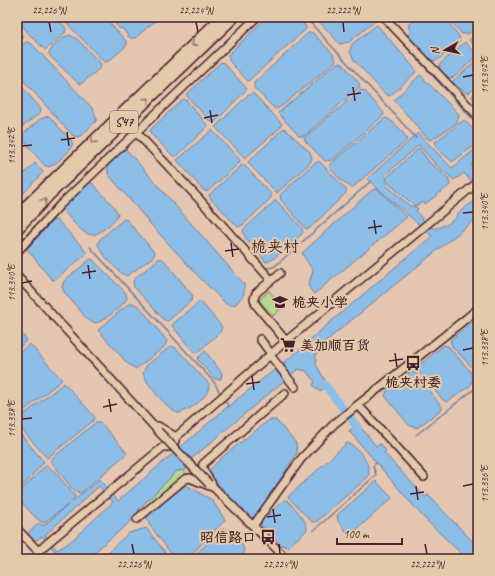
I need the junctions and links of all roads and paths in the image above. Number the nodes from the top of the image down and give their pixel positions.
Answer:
1 (222, 17) edge
2 (234, 17) edge
3 (257, 17) edge
4 (384, 17) edge
5 (478, 116) edge
6 (136, 132) junction
7 (478, 182) edge
8 (17, 215) edge
9 (17, 229) edge
10 (17, 252) edge
11 (280, 273) dead end
12 (17, 276) edge
13 (271, 280) junction
14 (478, 309) edge
15 (260, 339) dead end
16 (286, 341) junction
17 (270, 355) junction
18 (295, 387) dead end
19 (285, 394) dead end
20 (358, 405) junction
21 (156, 429) junction
22 (176, 437) junction
23 (424, 477) dead end
24 (211, 486) junction
25 (137, 519) dead end
26 (253, 526) junction
27 (17, 529) edge
28 (287, 559) edge

1 -> 8 highway, S47
9 -> 2 highway, S47
3 - 6 street
4 - 5 street
6 - 10 street
6 - 13 street
7 - 16 street
11 - 13 street
12 - 21 street
13 - 16 street
14 - 20 street
15 - 17 street
16 - 17 street
17 - 18 street
17 - 22 street
19 - 24 street
20 - 23 street
20 - 26 street
21 - 22 street
21 - 24 street, bridge
22 - 27 street
24 - 25 street
24 - 26 street
26 - 28 street

